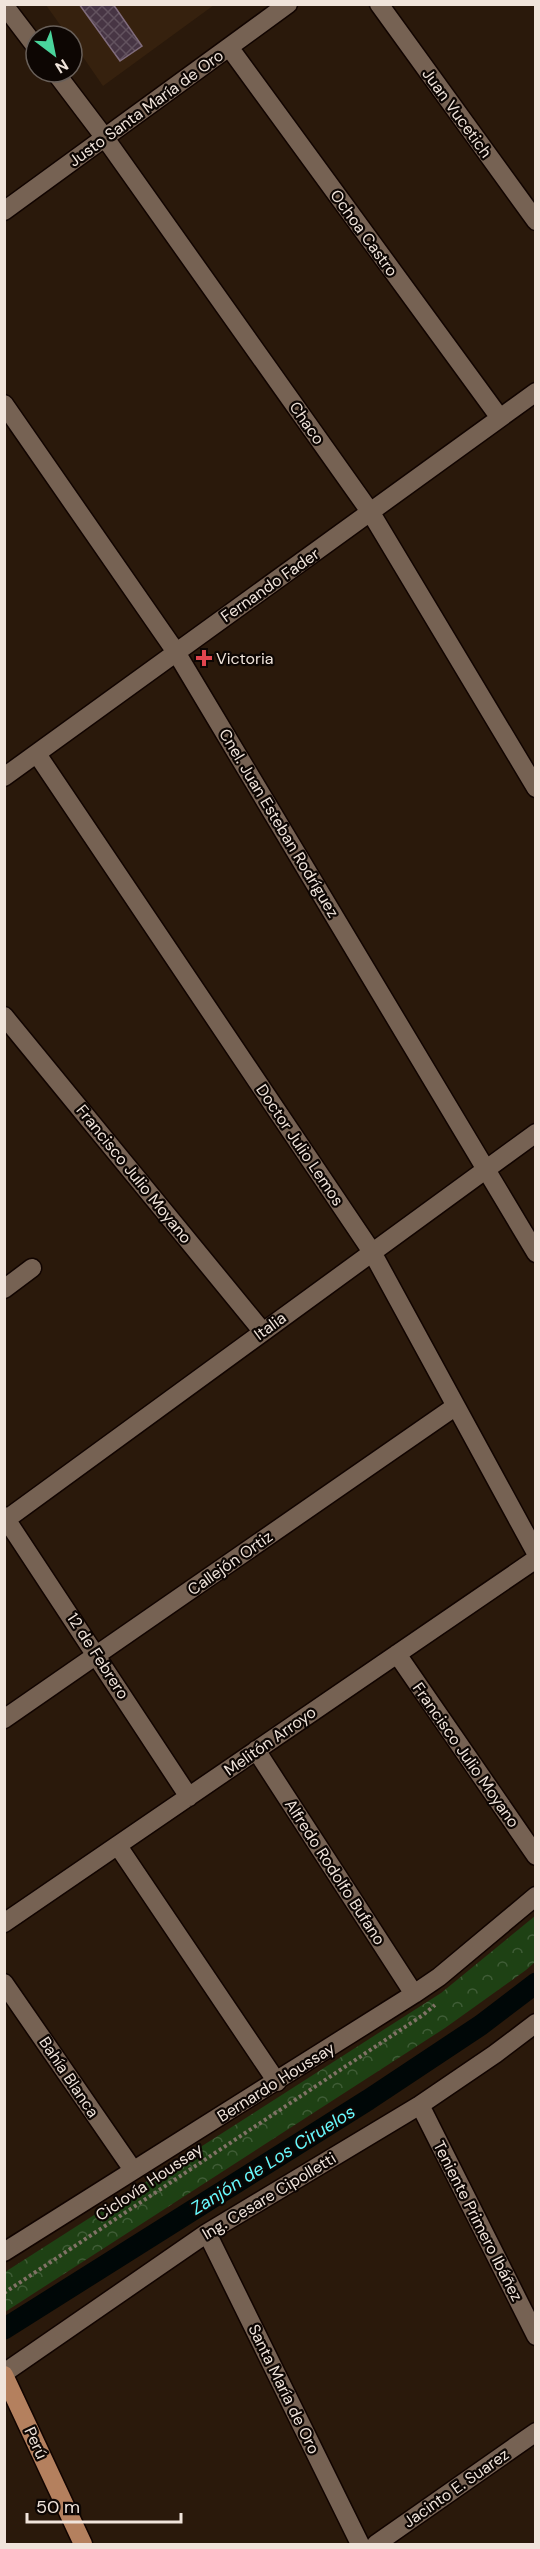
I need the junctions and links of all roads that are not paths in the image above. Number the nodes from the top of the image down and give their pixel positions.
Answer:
1 (288, 4) edge
2 (379, 4) edge
3 (4, 5) edge
4 (24, 31) edge
5 (229, 48) junction
6 (64, 84) edge
7 (105, 138) junction
8 (4, 211) edge
9 (536, 221) edge
10 (536, 392) edge
11 (4, 404) edge
12 (500, 418) junction
13 (371, 513) junction
14 (176, 652) junction
15 (37, 754) junction
16 (4, 777) edge
17 (536, 788) edge
18 (4, 1016) edge
19 (536, 1133) edge
20 (487, 1168) junction
21 (372, 1251) junction
22 (536, 1253) edge
23 (32, 1268) dead end
24 (4, 1289) edge
25 (263, 1332) junction
26 (456, 1406) junction
27 (5, 1519) edge
28 (536, 1553) edge
29 (536, 1558) edge
30 (397, 1654) junction
31 (98, 1655) junction
32 (4, 1719) edge
33 (256, 1750) junction
34 (189, 1797) junction
35 (118, 1846) junction
36 (536, 1856) edge
37 (536, 1896) edge
38 (4, 1923) edge
39 (4, 1983) edge
40 (414, 1994) junction
41 (536, 2023) edge
42 (277, 2082) junction
43 (420, 2105) junction
44 (133, 2170) junction
45 (207, 2233) junction
46 (4, 2252) edge
47 (536, 2336) edge
48 (4, 2374) edge
49 (536, 2432) edge
50 (83, 2544) edge
51 (360, 2544) edge
52 (376, 2544) edge

1 - 5 street, Justo Santa María de Oro
2 - 9 street, Juan Vucetich
3 - 4 street
5 - 7 street, Justo Santa María de Oro
5 - 12 street, Ochoa Castro
6 - 7 street, Chaco
7 - 8 street, Justo Santa María de Oro
7 - 13 street, Chaco
10 - 12 street, Fernando Fader
11 - 14 street, Cnel. Juan Esteban Rodríguez
12 - 13 street, Fernando Fader
13 - 14 street, Fernando Fader
13 - 17 street, Chaco
14 - 15 street, Fernando Fader
14 - 20 street, Cnel. Juan Esteban Rodríguez
15 - 16 street, Fernando Fader
15 - 21 street, Doctor Julio Lemos
18 - 25 street, Francisco Julio Moyano
19 - 20 street, Italia
20 - 21 street, Italia
20 - 22 street, Cnel. Juan Esteban Rodríguez
21 - 25 street, Italia
21 - 26 street, Doctor Julio Lemos
23 - 24 street
25 - 27 street, Italia
26 - 28 street, Doctor Julio Lemos
26 - 31 street, Callejón Ortiz
27 - 31 street, 12 de Febrero
29 - 30 street, Melitón Arroyo
30 - 33 street, Melitón Arroyo
30 - 36 street, Francisco Julio Moyano
31 - 32 street, Callejón Ortiz
31 - 34 street, 12 de Febrero
33 - 34 street, Melitón Arroyo
33 - 40 street, Alfredo Rodolfo Bufano
34 - 35 street, Melitón Arroyo
35 - 38 street, Melitón Arroyo
35 - 42 street
37 - 40 street, Bernardo Houssay
39 - 44 street, Bahía Blanca
40 - 42 street, Bernardo Houssay
41 - 43 street, Ing. Cesare Cipolletti
42 - 44 street, Bernardo Houssay
43 - 45 street, Ing. Cesare Cipolletti
43 - 47 street, Teniente Primero Ibáñez
44 - 46 street, Bernardo Houssay
45 - 48 street, Ing. Cesare Cipolletti
45 - 51 street, Santa María de Oro
48 - 50 main road, Perú
49 - 52 street, Jacinto E. Suarez

